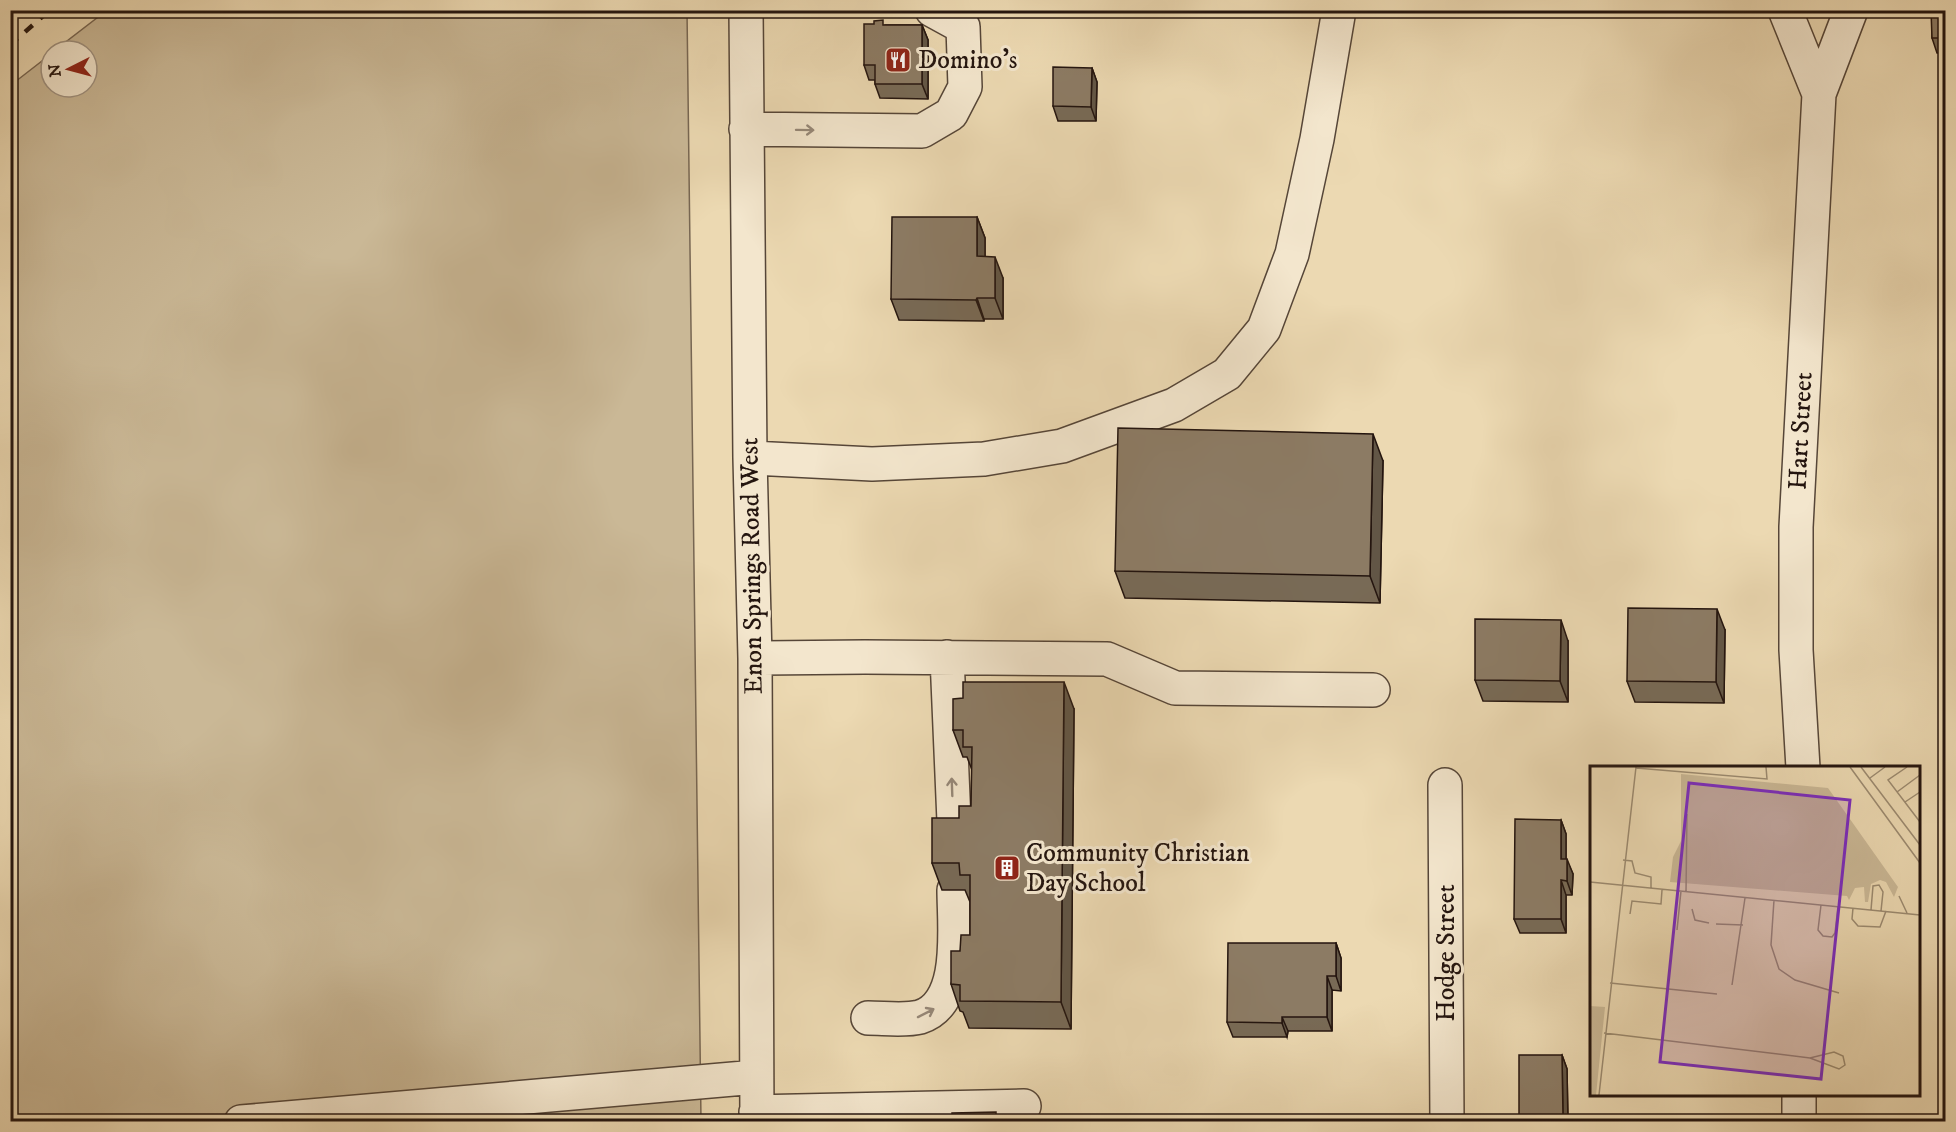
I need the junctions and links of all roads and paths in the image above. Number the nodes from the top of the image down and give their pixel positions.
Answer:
1 (746, 10) edge
2 (932, 10) edge
3 (1339, 10) edge
4 (1785, 10) edge
5 (1851, 10) edge
6 (1819, 94) junction
7 (746, 129) junction
8 (750, 458) junction
9 (947, 657) junction
10 (755, 658) junction
11 (1373, 690) dead end
12 (1803, 766) edge
13 (1445, 785) dead end
14 (955, 845) edge
15 (954, 890) edge
16 (868, 1018) dead end
17 (756, 1077) junction
18 (1799, 1096) edge
19 (1024, 1106) dead end
20 (892, 1115) edge
21 (757, 1117) edge
22 (241, 1122) edge
23 (1447, 1122) edge
24 (1799, 1122) edge

1 - 7 street, Enon Springs Road West
7 -> 2 street
3 - 8 street
4 - 6 street, Hart Street
5 - 6 street, Hart Street
6 - 12 street, Hart Street
7 - 8 street, Enon Springs Road West
8 - 10 street, Enon Springs Road West
9 - 10 street
9 - 11 street
14 -> 9 street
10 - 17 street, Enon Springs Road West
13 - 23 street, Hodge Street
16 -> 15 street
17 - 21 street, Enon Springs Road West
17 - 22 street
18 - 24 street
19 - 20 street
20 - 21 street

